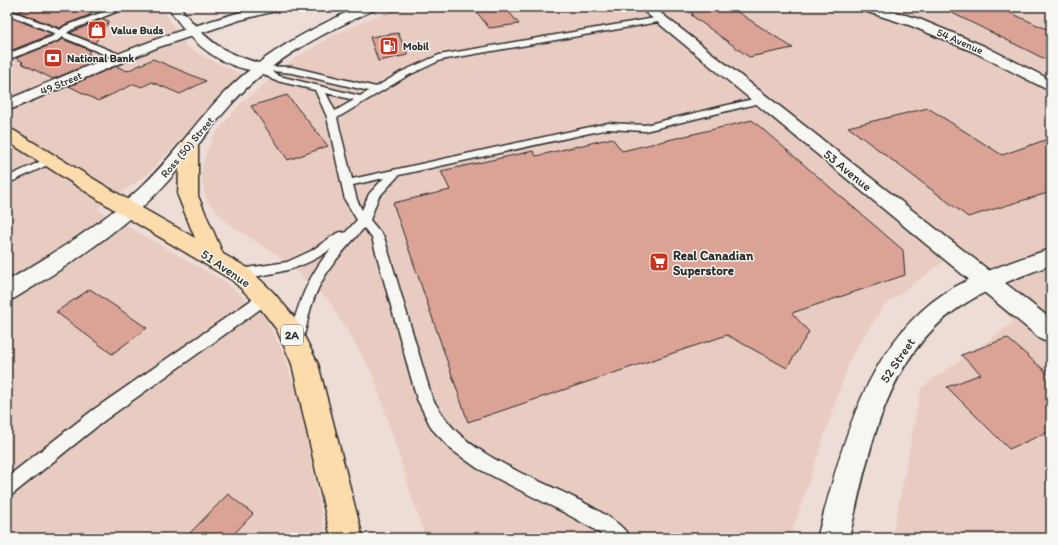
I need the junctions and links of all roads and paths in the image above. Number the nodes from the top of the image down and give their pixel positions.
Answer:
1 (124, 7) edge
2 (174, 7) edge
3 (275, 7) edge
4 (370, 7) edge
5 (646, 7) edge
6 (865, 7) edge
7 (7, 11) edge
8 (661, 19) junction
9 (191, 31) junction
10 (61, 34) junction
11 (7, 56) edge
12 (121, 58) junction
13 (262, 68) junction
14 (1051, 86) edge
15 (318, 88) junction
16 (376, 90) junction
17 (361, 99) junction
18 (761, 100) junction
19 (7, 106) edge
20 (332, 117) junction
21 (7, 134) edge
22 (189, 146) junction
23 (50, 160) junction
24 (395, 173) junction
25 (7, 181) edge
26 (347, 183) junction
27 (128, 209) junction
28 (364, 220) junction
29 (1051, 257) edge
30 (214, 259) junction
31 (240, 274) junction
32 (988, 282) junction
33 (7, 292) edge
34 (265, 298) junction
35 (1051, 333) edge
36 (295, 342) junction
37 (7, 488) edge
38 (347, 538) edge
39 (621, 538) edge
40 (833, 538) edge

1 - 10 lane
2 - 9 street
3 - 9 street, 49 Street
4 - 13 street, Ross (50) Street
5 - 8 street, 53 Avenue
6 - 14 street, 54 Avenue
7 - 10 lane
8 - 16 lane
8 - 18 street, 53 Avenue
9 - 12 street, 49 Street
9 - 13 street
10 - 11 lane
10 - 12 lane
12 - 19 street, 49 Street
13 - 15 lane
13 - 16 lane
13 - 22 street, Ross (50) Street
15 - 17 lane
15 - 20 lane
16 - 17 lane
17 - 20 lane
18 - 24 lane
18 - 32 street, 53 Avenue
20 - 26 lane
21 - 23 main road, 51 Avenue / 2A
22 - 27 street, Ross (50) Street
22 - 30 main road
23 - 25 lane
23 - 27 main road, 51 Avenue / 2A
24 - 26 lane
24 - 28 lane
26 - 28 lane
27 - 30 main road, 51 Avenue / 2A
27 - 33 street, Ross (50) Street
28 - 31 lane
28 - 36 lane
28 - 39 lane
29 - 32 street, 52 Street
30 - 31 main road, 51 Avenue / 2A
31 - 34 main road, 51 Avenue / 2A
32 - 35 street, 53 Avenue
32 - 40 street, 52 Street
34 - 36 main road, 51 Avenue / 2A
34 - 37 lane
36 - 38 main road, 51 Avenue / 2A

